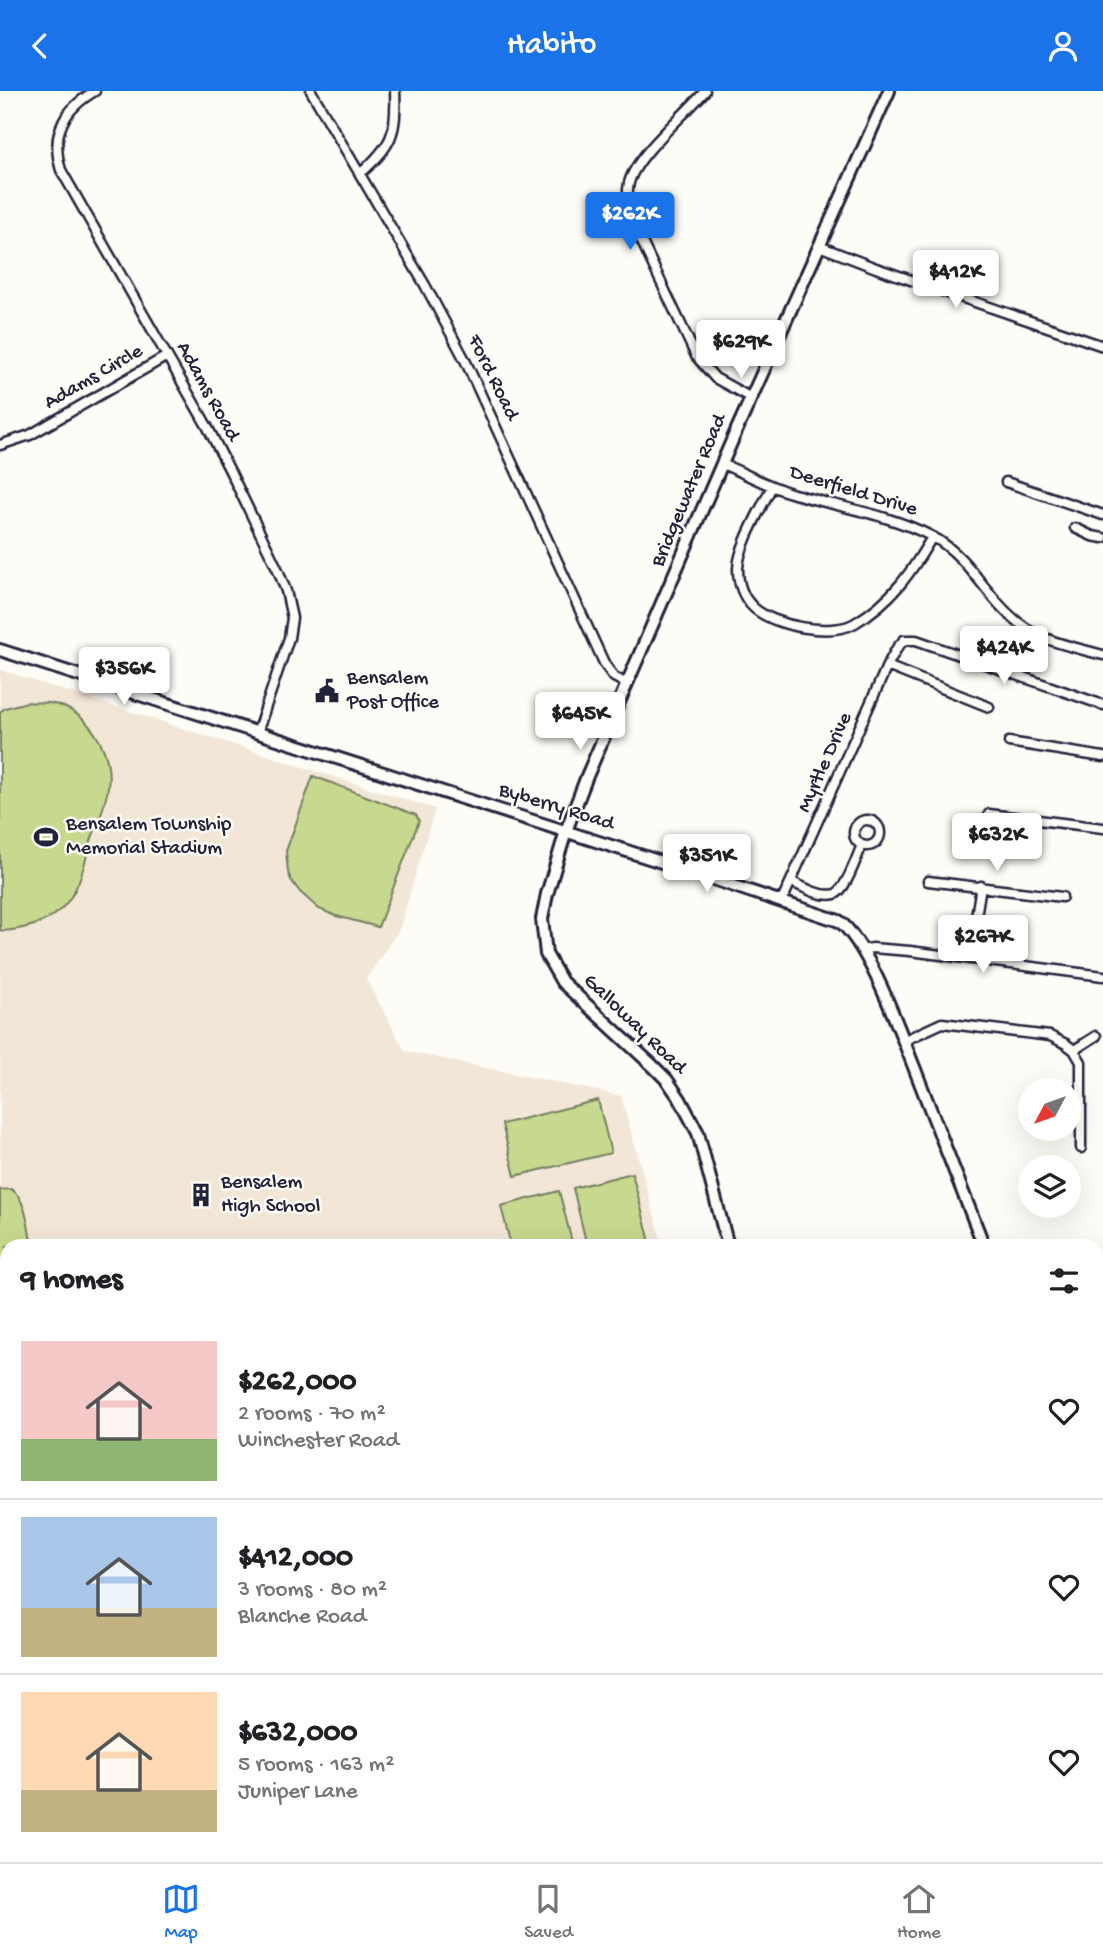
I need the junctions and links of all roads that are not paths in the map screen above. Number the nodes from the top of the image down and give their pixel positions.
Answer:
1 (95, 91) edge
2 (311, 91) edge
3 (396, 91) edge
4 (705, 91) edge
5 (889, 91) edge
6 (361, 173) junction
7 (819, 246) junction
8 (1103, 346) edge
9 (167, 356) junction
10 (751, 398) junction
11 (0, 445) edge
12 (722, 464) junction
13 (1006, 482) dead end
14 (772, 486) junction
15 (1103, 515) edge
16 (1075, 528) dead end
17 (932, 537) junction
18 (1103, 538) edge
19 (0, 650) edge
20 (1103, 655) edge
21 (887, 666) junction
22 (627, 684) junction
23 (1103, 705) edge
24 (989, 708) dead end
25 (257, 733) junction
26 (1009, 742) dead end
27 (1103, 757) edge
28 (989, 814) dead end
29 (1103, 828) edge
30 (566, 831) junction
31 (862, 845) dead end
32 (928, 881) dead end
33 (794, 883) junction
34 (981, 886) junction
35 (1062, 897) dead end
36 (782, 901) junction
37 (862, 950) junction
38 (969, 959) junction
39 (1103, 976) edge
40 (1096, 1036) dead end
41 (903, 1041) junction
42 (1074, 1050) junction
43 (1081, 1148) dead end
44 (726, 1239) edge
45 (981, 1239) edge

1 - 9 street, Adams Road
2 - 6 street, Ford Road
3 - 6 street
4 - 10 street
5 - 7 main road, Bridgewater Road
6 - 22 street, Ford Road
7 - 8 street
7 - 10 main road, Bridgewater Road
9 - 11 street, Adams Circle
9 - 25 street, Adams Road
10 - 12 main road, Bridgewater Road
12 - 14 street, Deerfield Drive
12 - 22 main road, Bridgewater Road
13 - 15 street
14 - 17 street, Deerfield Drive
14 - 17 street
16 - 18 street
17 - 20 street, Deerfield Drive
19 - 25 main road, Byberry Road
21 - 23 street, Myrtle Drive
21 - 24 street
21 - 33 street, Myrtle Drive
22 - 30 main road, Bridgewater Road
25 - 30 main road, Byberry Road
26 - 27 street
28 - 29 street
30 - 36 main road, Byberry Road
30 - 44 main road, Galloway Road
31 - 33 street
32 - 34 street
33 - 36 street, Myrtle Drive
34 - 35 street
34 - 38 street
36 - 37 main road, Byberry Road
37 - 38 street
37 - 41 main road, Byberry Road
38 - 39 street
40 - 42 street
41 - 42 street
41 - 45 main road, Byberry Road
42 - 43 street

